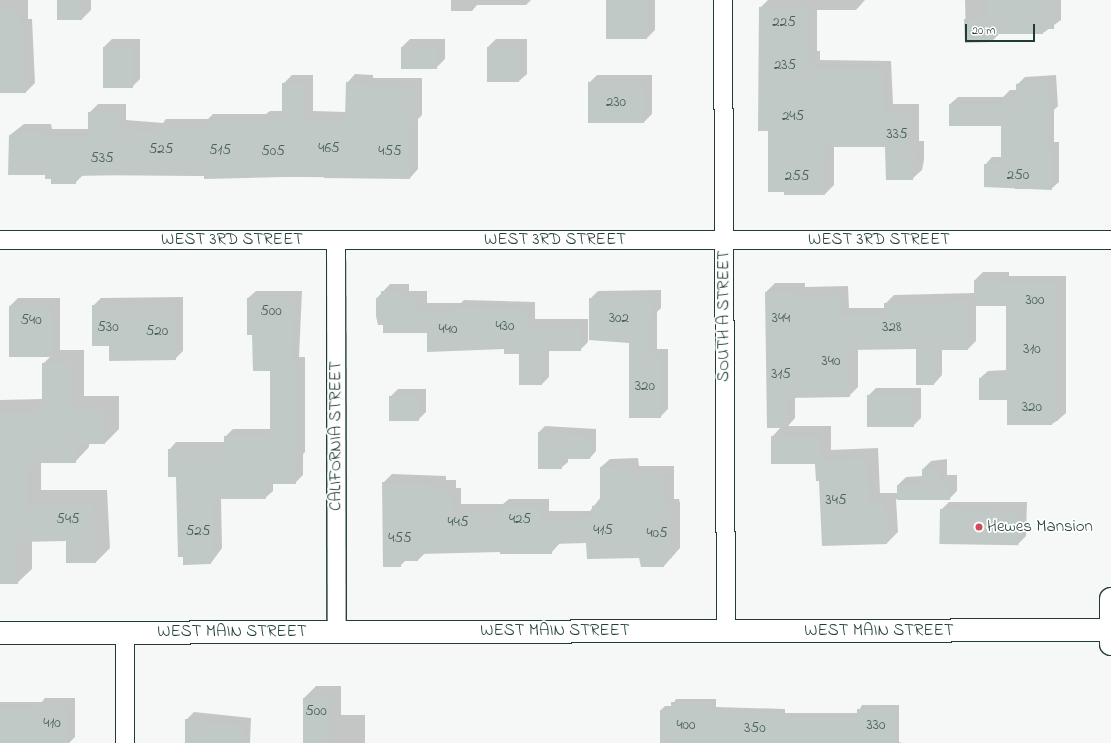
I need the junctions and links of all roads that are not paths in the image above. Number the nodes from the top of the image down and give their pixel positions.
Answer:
1 (723, 0) edge
2 (0, 240) edge
3 (336, 240) junction
4 (724, 240) junction
5 (1111, 240) edge
6 (1111, 599) edge
7 (1111, 630) edge
8 (726, 631) junction
9 (337, 632) junction
10 (0, 633) edge
11 (125, 633) junction
12 (1111, 645) edge
13 (125, 743) edge

1 - 4 street, SOUTH A STREET
2 - 3 street, WEST 3RD STREET
3 - 4 street, WEST 3RD STREET
3 - 9 street, CALIFORNIA STREET
4 - 5 street, WEST 3RD STREET
4 - 8 street, SOUTH A STREET
6 - 7 street
7 - 8 street, WEST MAIN STREET
7 - 12 street
8 - 9 street, WEST MAIN STREET
9 - 11 street, WEST MAIN STREET
10 - 11 street, WEST MAIN STREET
11 - 13 street

